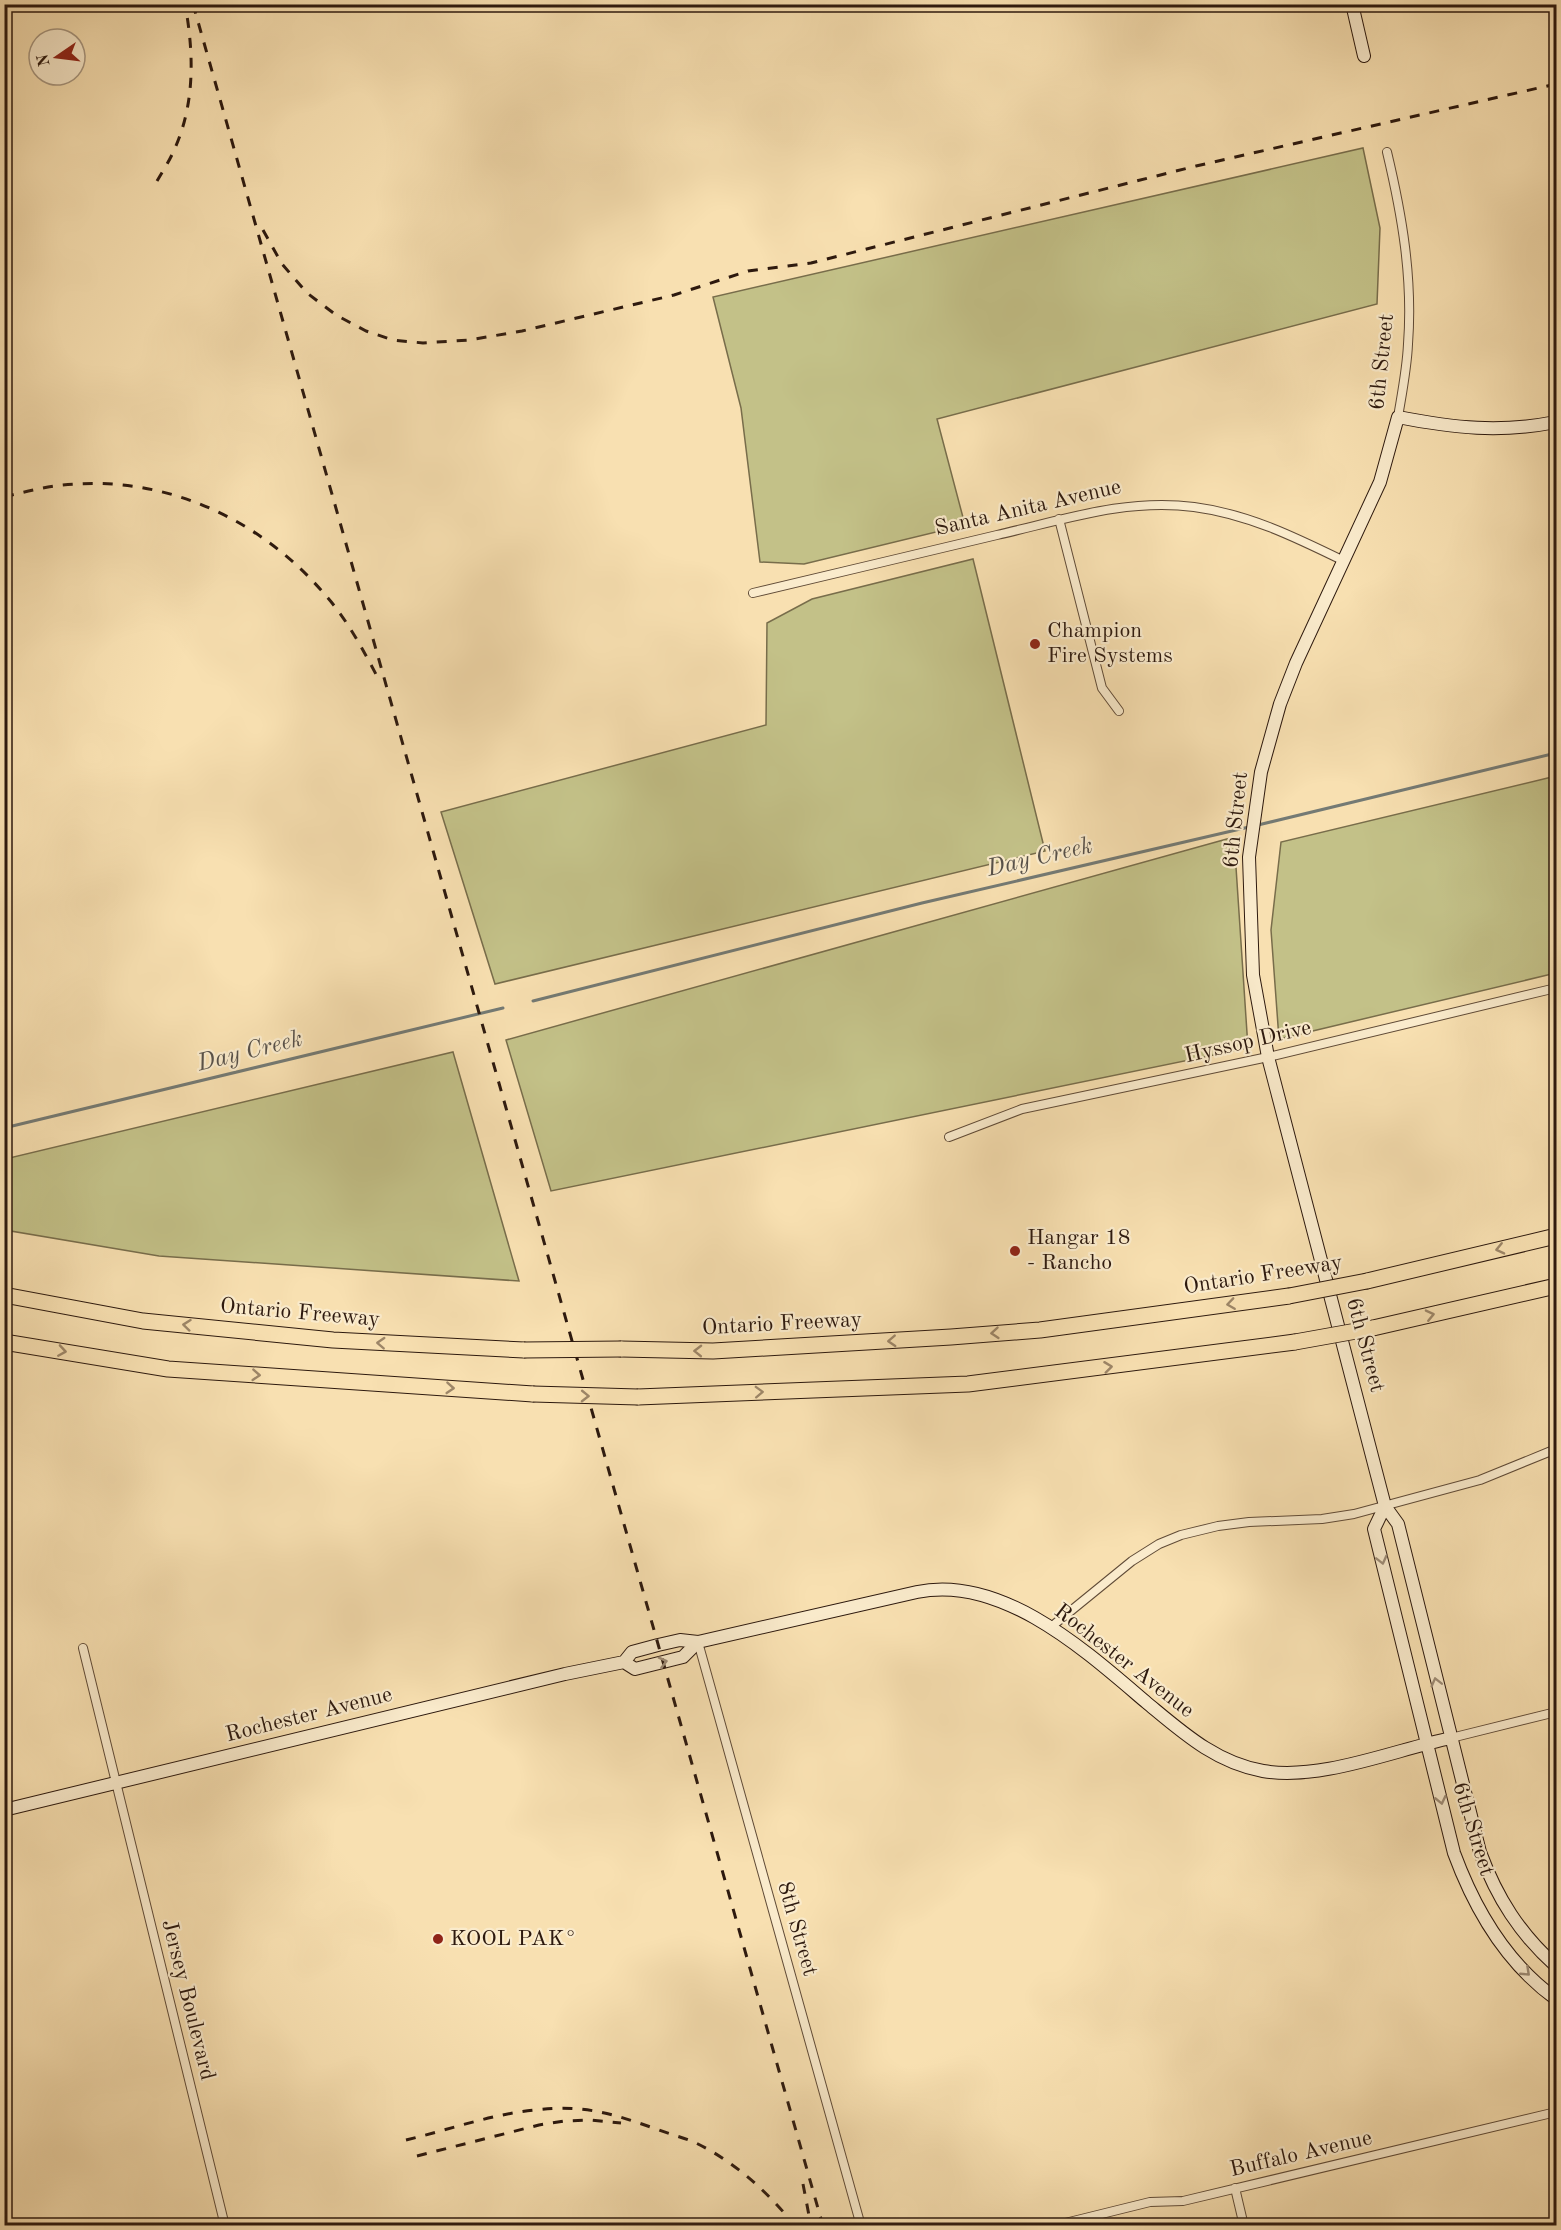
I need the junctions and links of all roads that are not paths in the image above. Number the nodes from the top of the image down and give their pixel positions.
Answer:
1 (1352, 4) edge
2 (1364, 56) dead end
3 (1387, 152) dead end
4 (1398, 417) junction
5 (1557, 422) edge
6 (1059, 519) junction
7 (1344, 561) junction
8 (753, 593) dead end
9 (1119, 711) dead end
10 (1557, 988) edge
11 (1268, 1057) junction
12 (949, 1137) dead end
13 (1557, 1236) edge
14 (1557, 1286) edge
15 (4, 1295) edge
16 (4, 1342) edge
17 (1557, 1449) edge
18 (1385, 1506) junction
19 (1051, 1627) junction
20 (698, 1642) junction
21 (83, 1648) dead end
22 (624, 1662) junction
23 (1557, 1712) edge
24 (1451, 1738) junction
25 (1428, 1743) junction
26 (116, 1783) junction
27 (4, 1810) edge
28 (1557, 1966) edge
29 (1557, 1999) edge
30 (1557, 2112) edge
31 (1235, 2188) junction
32 (225, 2226) edge
33 (861, 2226) edge
34 (1053, 2226) edge
35 (1244, 2226) edge

1 - 2 main road
3 - 4 street, 6th Street
4 - 5 main road
4 - 7 main road, 6th Street
6 - 7 street, Santa Anita Avenue
6 - 8 street, Santa Anita Avenue
6 - 9 street
7 - 11 main road, 6th Street
10 - 11 street, Hyssop Drive
11 - 12 street, Hyssop Drive
11 - 18 main road, 6th Street
13 -> 15 highway, Ontario Freeway, bridge
16 -> 14 highway, bridge
17 - 18 street
18 - 19 street
24 -> 18 main road, 6th Street
18 -> 25 main road, 6th Street
19 - 20 main road, Rochester Avenue
19 - 25 main road, Rochester Avenue
20 - 22 main road, Rochester Avenue
22 -> 20 main road, Rochester Avenue
20 - 33 street, 8th Street
21 - 26 street, Jersey Boulevard
22 - 26 main road, Rochester Avenue
23 - 24 street
24 - 25 main road, Rochester Avenue
24 - 28 main road, 6th Street
25 -> 29 main road, 6th Street
26 - 27 main road, Rochester Avenue
26 - 32 street, Jersey Boulevard
30 - 31 street, Buffalo Avenue
31 - 34 street, Buffalo Avenue
31 - 35 street

